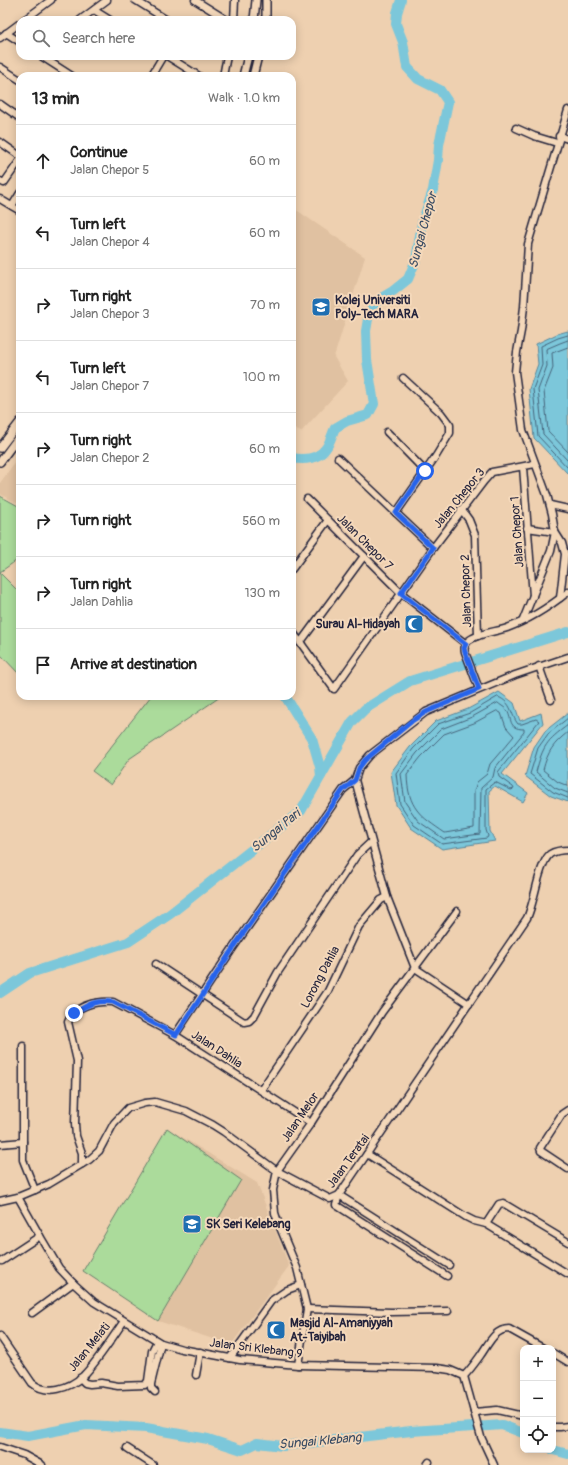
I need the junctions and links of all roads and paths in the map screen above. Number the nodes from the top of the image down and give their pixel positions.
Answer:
1 (51, 0) edge
2 (107, 0) edge
3 (135, 0) edge
4 (195, 0) edge
5 (235, 0) edge
6 (256, 0) edge
7 (266, 0) edge
8 (94, 10) junction
9 (29, 16) edge
10 (86, 16) edge
11 (104, 16) edge
12 (161, 16) edge
13 (221, 16) edge
14 (234, 16) edge
15 (254, 16) edge
16 (266, 16) edge
17 (16, 26) edge
18 (6, 33) junction
19 (0, 38) edge
20 (16, 39) edge
21 (47, 60) edge
22 (161, 60) edge
23 (173, 60) edge
24 (226, 60) edge
25 (247, 60) edge
26 (257, 60) edge
27 (0, 67) edge
28 (66, 72) edge
29 (153, 72) edge
30 (193, 72) edge
31 (224, 72) edge
32 (244, 72) edge
33 (254, 72) edge
34 (16, 77) edge
35 (0, 104) edge
36 (568, 110) edge
37 (16, 115) edge
38 (516, 128) dead end
39 (568, 139) edge
40 (558, 140) junction
41 (0, 142) edge
42 (16, 153) edge
43 (16, 166) edge
44 (0, 181) edge
45 (0, 199) edge
46 (16, 200) edge
47 (12, 206) junction
48 (16, 208) edge
49 (403, 378) dead end
50 (16, 427) edge
51 (387, 432) dead end
52 (16, 440) edge
53 (0, 448) edge
54 (338, 458) dead end
55 (0, 462) edge
56 (535, 464) junction
57 (523, 467) junction
58 (425, 471) junction
59 (307, 499) dead end
60 (550, 506) junction
61 (568, 508) edge
62 (461, 509) junction
63 (396, 513) junction
64 (328, 520) junction
65 (527, 528) junction
66 (555, 532) junction
67 (433, 548) junction
68 (364, 556) junction
69 (296, 564) edge
70 (568, 592) edge
71 (401, 593) junction
72 (533, 596) junction
73 (560, 598) junction
74 (523, 620) junction
75 (478, 636) junction
76 (296, 637) edge
77 (300, 643) junction
78 (466, 644) junction
79 (568, 657) edge
80 (539, 666) junction
81 (479, 689) junction
82 (551, 700) dead end
83 (355, 780) junction
84 (371, 842) junction
85 (568, 850) edge
86 (387, 897) junction
87 (457, 911) dead end
88 (156, 964) dead end
89 (415, 968) junction
90 (203, 995) junction
91 (469, 1004) junction
92 (176, 1035) junction
93 (23, 1046) dead end
94 (262, 1090) junction
95 (567, 1110) edge
96 (311, 1123) junction
97 (23, 1142) junction
98 (0, 1144) edge
99 (367, 1154) junction
100 (82, 1164) junction
101 (568, 1169) edge
102 (277, 1171) junction
103 (35, 1190) junction
104 (340, 1196) junction
105 (18, 1197) junction
106 (0, 1201) edge
107 (486, 1224) junction
108 (40, 1236) junction
109 (568, 1242) edge
110 (2, 1261) dead end
111 (449, 1265) dead end
112 (568, 1274) edge
113 (447, 1276) dead end
114 (73, 1283) junction
115 (301, 1285) junction
116 (307, 1309) junction
117 (448, 1311) dead end
118 (32, 1312) dead end
119 (124, 1321) junction
120 (0, 1336) edge
121 (159, 1342) junction
122 (538, 1345) edge
123 (200, 1352) junction
124 (556, 1355) edge
125 (230, 1358) junction
126 (568, 1362) edge
127 (298, 1365) junction
128 (196, 1375) dead end
129 (464, 1376) junction
130 (80, 1378) junction
131 (156, 1392) dead end
132 (474, 1412) junction
133 (520, 1415) edge
134 (568, 1426) edge
135 (556, 1427) edge
136 (0, 1447) edge
137 (127, 1448) dead end
138 (42, 1465) edge
139 (153, 1465) edge
140 (494, 1465) edge

1 - 9 street
2 - 8 street
3 - 12 street
4 - 13 street
5 - 14 street
6 - 15 main road
7 - 16 main road
8 - 10 street
8 - 11 street
17 - 18 street
18 - 19 street
18 - 20 street
21 - 28 street
22 - 29 street
23 - 30 street
24 - 31 street
25 - 32 main road
26 - 33 main road
27 - 34 street
35 - 37 street
36 - 40 street
38 - 40 street
39 - 40 street
40 - 56 street
41 - 42 street
43 - 44 street
45 - 47 street
46 - 47 street
47 - 48 street
49 - 58 street
50 - 53 main road
51 - 58 street
52 - 55 main road
54 - 63 street
56 - 57 street, Jalan Chepor 3
56 - 60 street
57 - 62 street, Jalan Chepor 3
57 - 65 street, Jalan Chepor 1
58 - 63 street
59 - 64 street, Jalan Chepor 7
60 - 61 street
60 - 66 street
62 - 67 street, Jalan Chepor 3
62 - 75 street, Jalan Chepor 2
63 - 67 street
64 - 68 street, Jalan Chepor 7
64 - 69 street
65 - 66 street
65 - 72 street, Jalan Chepor 1
66 - 72 street, Jalan Chepor 1
66 - 73 street
67 - 71 street, Jalan Chepor 3
68 - 71 street, Jalan Chepor 7
68 - 77 street
70 - 73 street
71 - 77 street, Jalan Chepor 3
71 - 78 street, Jalan Chepor 7
72 - 74 street, Jalan Chepor 1
73 - 74 street
74 - 75 street
75 - 78 street, Jalan Chepor 2
76 - 77 street
78 - 81 street, Jalan Chepor 2
79 - 80 street
80 - 81 street
80 - 82 street
81 - 83 street
83 - 84 street
83 - 90 street
84 - 86 street
84 - 90 street
85 - 91 street, Jalan Teratai
86 - 89 street
86 - 94 street, Lorong Dahlia
87 - 89 street, Jalan Melor
88 - 90 street
89 - 91 street
89 - 96 street, Jalan Melor
90 - 92 street
91 - 99 street, Jalan Teratai
92 - 94 street, Jalan Dahlia
92 - 100 street, Jalan Dahlia
93 - 97 street
94 - 96 street, Jalan Dahlia
95 - 101 street
96 - 102 street, Jalan Melor
97 - 98 street
97 - 103 street
99 - 104 street, Jalan Teratai
99 - 107 street
100 - 102 street, Jalan Teratai
100 - 103 street, Jalan Teratai
102 - 104 street, Jalan Teratai
102 - 115 street, Jalan Melor
103 - 105 street, Jalan Teratai
104 - 111 street
104 - 113 street
105 - 106 street, Jalan Teratai
105 - 108 street, Jalan Sri Klebang 9
107 - 109 street
107 - 112 street
108 - 110 street
108 - 114 street, Jalan Sri Klebang 9
114 - 118 street
114 - 119 street, Jalan Sri Klebang 9
115 - 116 street, Jalan Melor
115 - 125 street
116 - 117 street
116 - 127 street, Jalan Melor
119 - 121 street, Jalan Sri Klebang 9
119 - 130 street, Jalan Melati
120 - 130 street, Jalan Melati
121 - 123 street, Jalan Sri Klebang 9
121 - 130 street
121 - 131 street
122 - 129 street
123 - 125 street, Jalan Sri Klebang 9
123 - 128 street
124 - 126 street
125 - 127 street, Jalan Sri Klebang 9
127 - 129 street, Jalan Sri Klebang 9
129 - 132 street
132 - 133 street
132 - 140 street
134 - 135 street
136 - 138 street
137 - 139 street

